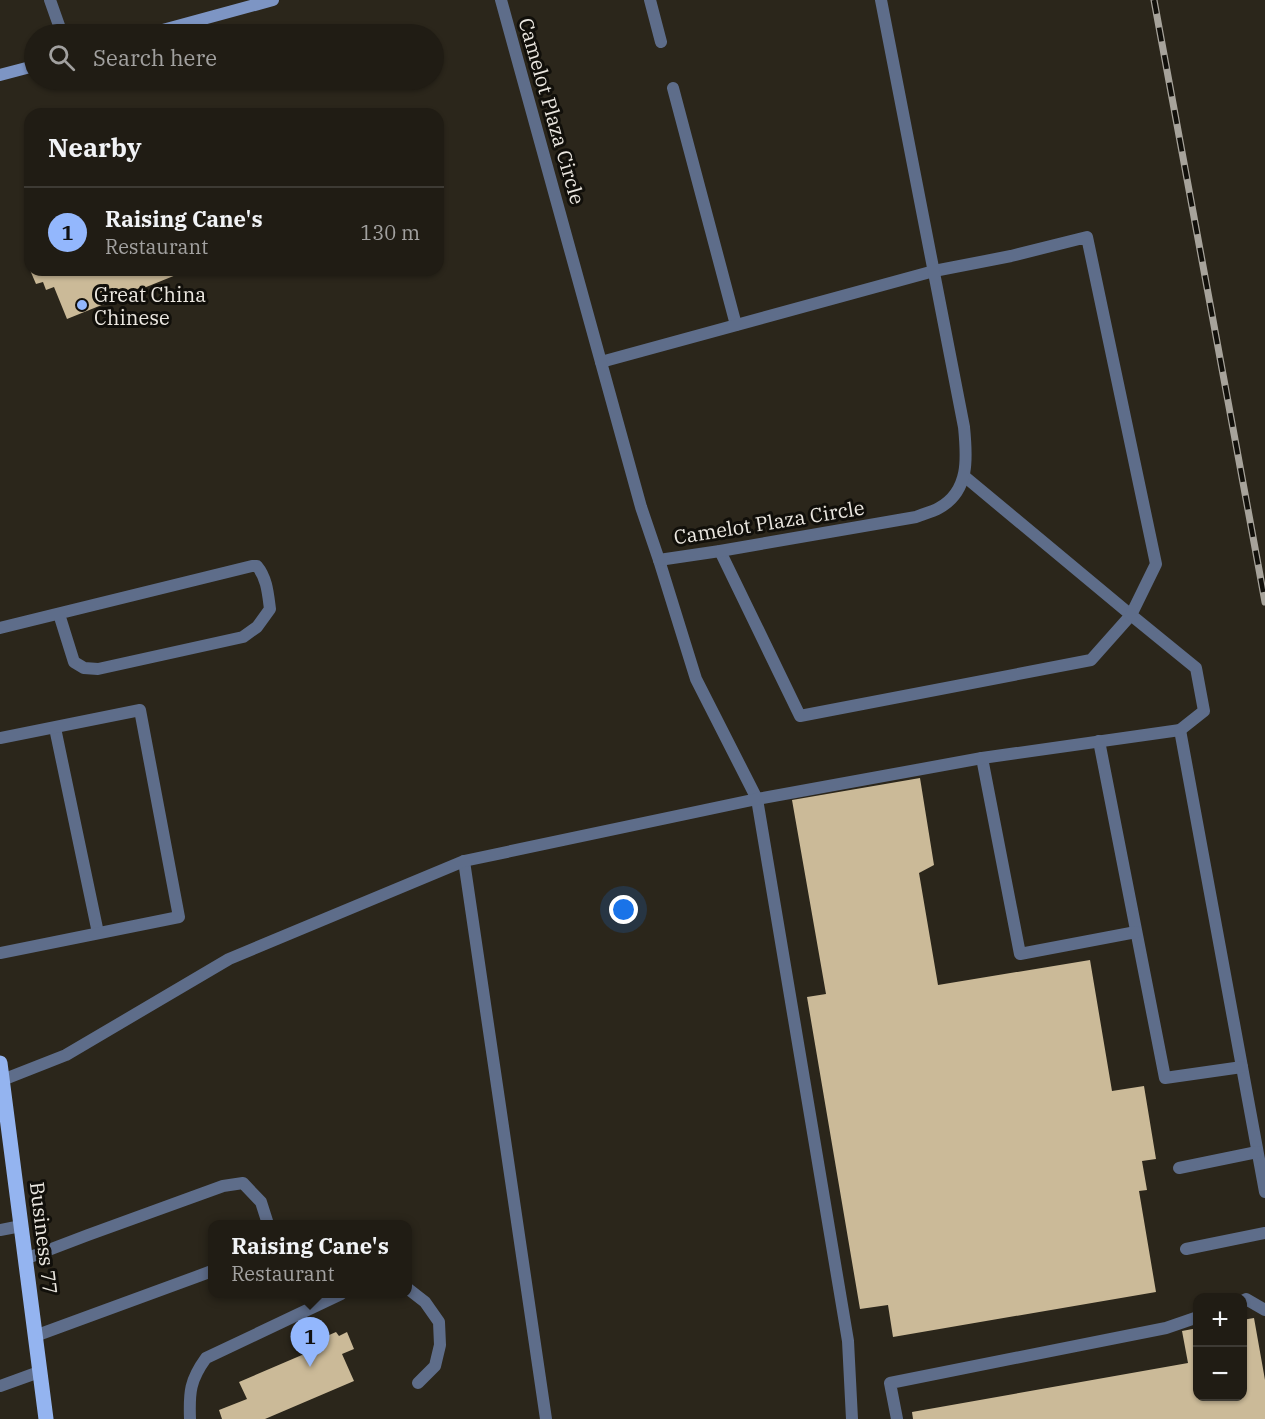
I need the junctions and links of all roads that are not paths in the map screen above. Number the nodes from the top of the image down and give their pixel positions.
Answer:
1 (50, 0) edge
2 (273, 0) edge
3 (501, 0) edge
4 (650, 0) edge
5 (881, 0) edge
6 (58, 24) edge
7 (185, 24) edge
8 (661, 42) dead end
9 (24, 69) edge
10 (0, 75) edge
11 (673, 88) dead end
12 (934, 271) junction
13 (736, 325) junction
14 (601, 362) junction
15 (964, 476) junction
16 (720, 551) junction
17 (659, 560) junction
18 (59, 614) junction
19 (1131, 615) junction
20 (0, 628) edge
21 (55, 728) junction
22 (1180, 730) junction
23 (0, 738) edge
24 (1099, 741) junction
25 (982, 758) junction
26 (757, 799) junction
27 (464, 861) junction
28 (98, 933) junction
29 (1136, 933) junction
30 (0, 953) edge
31 (0, 1063) edge
32 (1242, 1067) junction
33 (1, 1080) edge
34 (1257, 1152) junction
35 (1179, 1168) dead end
36 (1265, 1192) edge
37 (267, 1220) edge
38 (21, 1226) junction
39 (0, 1230) edge
40 (1265, 1233) edge
41 (1186, 1249) dead end
42 (25, 1259) junction
43 (208, 1273) edge
44 (412, 1291) edge
45 (331, 1298) edge
46 (1247, 1300) edge
47 (1265, 1310) edge
48 (1193, 1318) edge
49 (35, 1336) junction
50 (39, 1372) junction
51 (418, 1383) dead end
52 (0, 1386) edge
53 (46, 1419) edge
54 (190, 1419) edge
55 (546, 1419) edge
56 (852, 1419) edge
57 (897, 1419) edge

1 - 6 street
2 - 7 street
3 - 14 street, Camelot Plaza Circle
4 - 8 street
5 - 12 street, Camelot Plaza Circle
9 - 10 street
11 - 13 street
12 - 13 street
12 - 15 street, Camelot Plaza Circle
12 - 19 street
13 - 14 street
14 - 17 street, Camelot Plaza Circle
15 - 16 street, Camelot Plaza Circle
15 - 19 street
16 - 17 street, Camelot Plaza Circle
16 - 19 street
17 - 26 street
18 - 18 street
18 - 20 street
19 - 22 street
21 - 23 street
21 - 28 street
21 - 28 street
22 - 24 street
22 - 32 street
24 - 25 street
24 - 29 street
25 - 26 street
25 - 29 street
26 - 27 street
26 - 56 street
27 - 33 street
27 - 55 street
28 - 30 street
29 - 32 street
31 - 33 main road, Business 77
32 - 34 street
33 - 38 main road, Business 77
34 - 35 street
34 - 36 street
37 - 42 street
38 - 39 street
38 - 42 main road, Business 77
40 - 41 street
42 - 49 main road, Business 77
43 - 49 street
44 - 51 street
45 - 54 street
46 - 47 street
48 - 57 street
49 - 50 main road, Business 77
50 - 52 street
50 - 53 main road, Business 77

